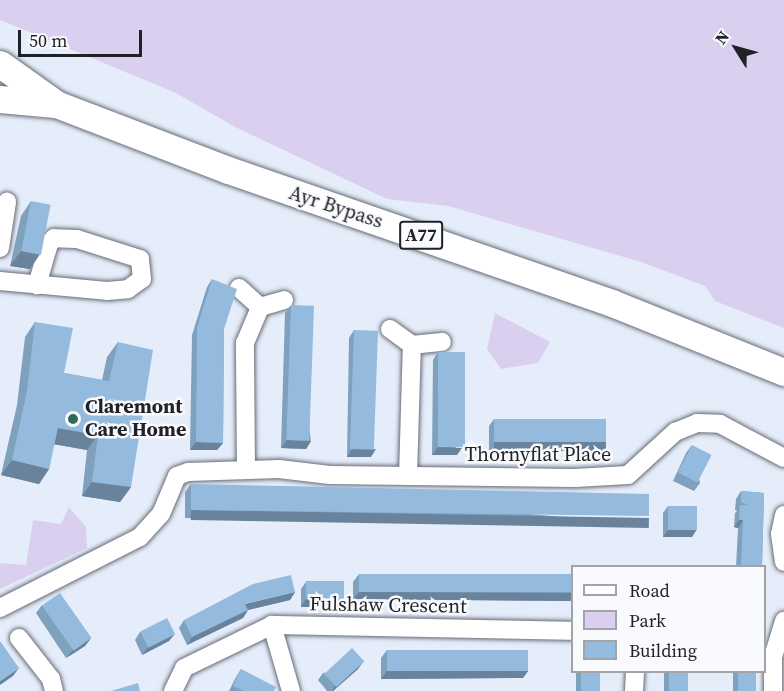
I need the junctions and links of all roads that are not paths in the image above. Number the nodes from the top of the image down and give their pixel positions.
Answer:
1 (0, 64) edge
2 (0, 99) edge
3 (56, 104) junction
4 (8, 202) dead end
5 (0, 248) edge
6 (0, 281) edge
7 (37, 285) junction
8 (239, 288) edge
9 (284, 300) dead end
10 (260, 307) junction
11 (390, 329) dead end
12 (442, 342) dead end
13 (412, 345) junction
14 (784, 372) edge
15 (784, 458) edge
16 (246, 470) junction
17 (408, 476) junction
18 (784, 515) edge
19 (784, 562) edge
20 (0, 608) edge
21 (784, 621) edge
22 (272, 625) junction
23 (571, 631) edge
24 (19, 638) dead end
25 (635, 673) edge
26 (777, 687) edge
27 (54, 691) edge
28 (173, 691) edge
29 (291, 691) edge
30 (634, 691) edge

1 - 3 highway, Ayr Bypass / A77
2 - 3 highway, Ayr Bypass / A77
3 - 14 highway, Ayr Bypass / A77
4 - 5 street
6 - 7 street
7 - 7 street
8 - 10 street
9 - 10 street
10 - 16 street
11 - 13 street
12 - 13 street
13 - 17 street
15 - 17 street, Thornyflat Place
16 - 17 street, Thornyflat Place
16 - 20 street, Thornyflat Place
18 - 19 street
21 - 26 street
22 - 23 street, Fulshaw Crescent
22 - 28 street
22 - 29 street
24 - 27 street
25 - 30 street

